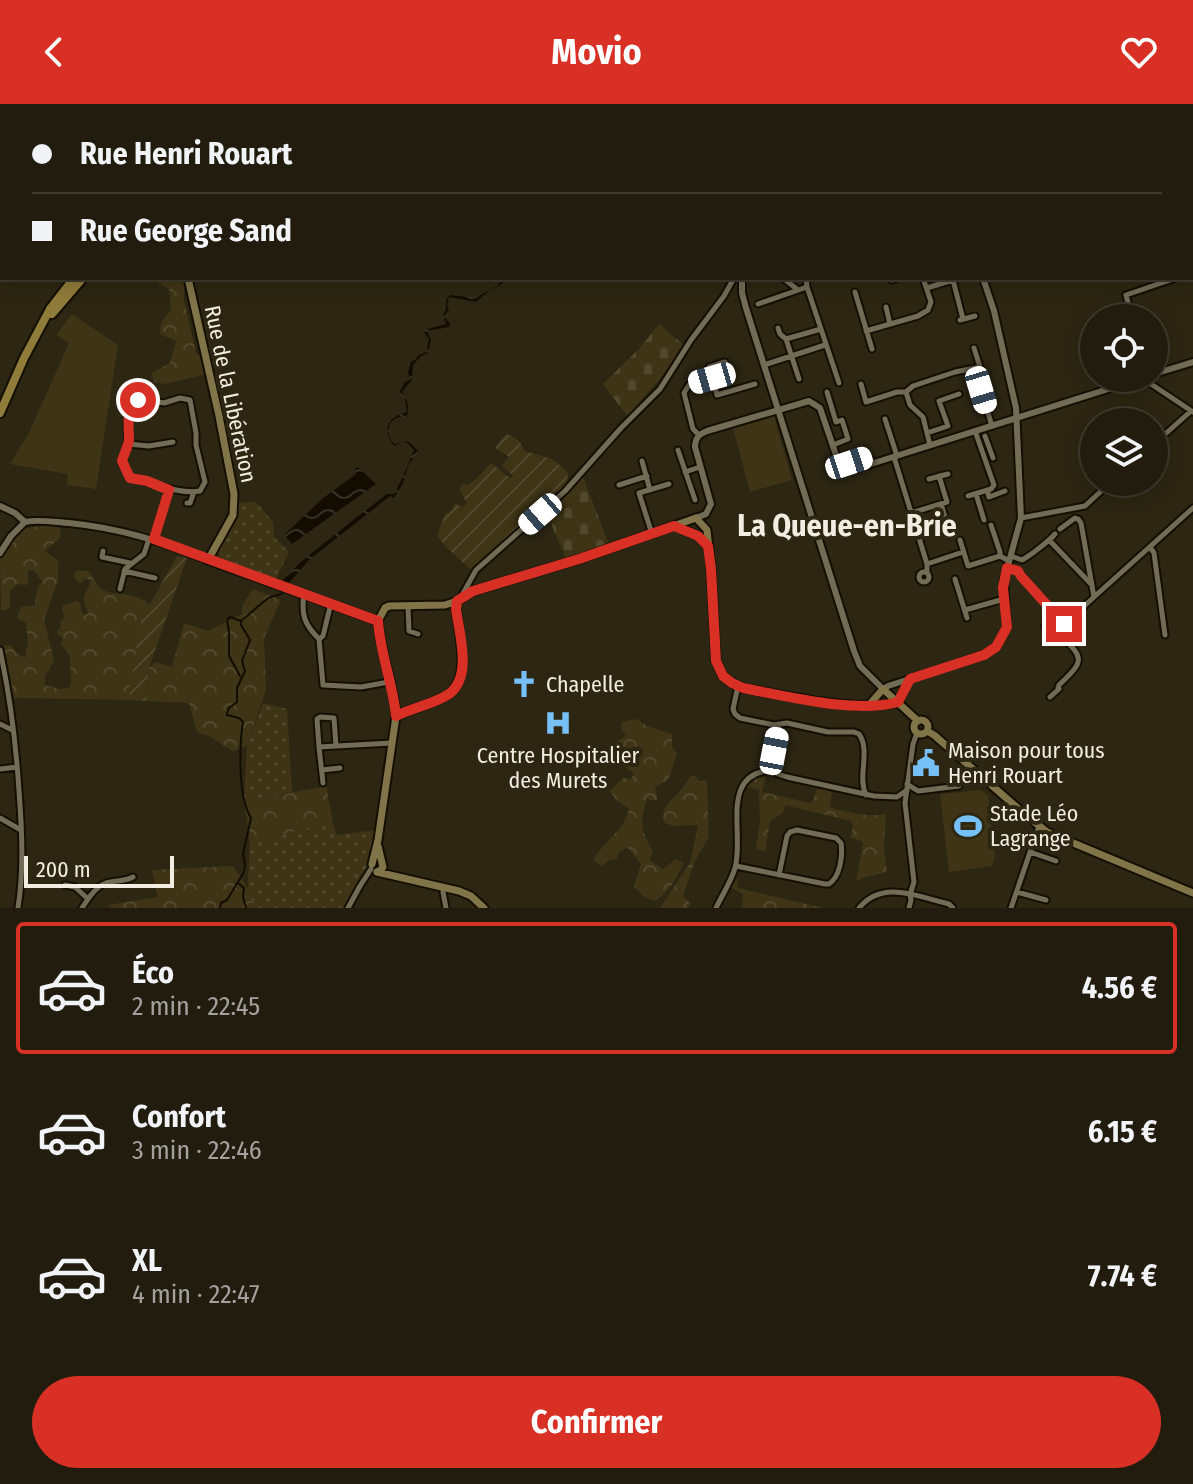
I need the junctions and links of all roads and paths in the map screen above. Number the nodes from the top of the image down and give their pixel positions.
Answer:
1 (72, 280) edge
2 (81, 280) edge
3 (188, 280) edge
4 (733, 280) edge
5 (786, 280) edge
6 (806, 280) edge
7 (924, 280) edge
8 (951, 280) edge
9 (954, 280) edge
10 (984, 280) edge
11 (1170, 280) edge
12 (742, 282) edge
13 (807, 287) junction
14 (927, 288) junction
15 (798, 290) junction
16 (855, 292) dead end
17 (724, 296) junction
18 (758, 304) dead end
19 (1128, 304) edge
20 (886, 307) dead end
21 (975, 316) dead end
22 (46, 320) junction
23 (890, 324) junction
24 (778, 328) dead end
25 (821, 329) junction
26 (866, 331) junction
27 (786, 339) junction
28 (825, 345) junction
29 (974, 348) dead end
30 (872, 349) dead end
31 (791, 356) junction
32 (725, 362) dead end
33 (1193, 362) edge
34 (764, 365) junction
35 (1168, 370) edge
36 (712, 378) junction
37 (799, 379) dead end
38 (839, 383) dead end
39 (755, 384) dead end
40 (861, 384) dead end
41 (981, 390) dead end
42 (827, 392) dead end
43 (906, 392) junction
44 (1099, 392) edge
45 (1163, 392) edge
46 (959, 394) dead end
47 (777, 409) junction
48 (1192, 412) edge
49 (0, 413) edge
50 (1016, 418) junction
51 (885, 419) dead end
52 (992, 426) junction
53 (975, 431) junction
54 (1168, 432) edge
55 (927, 433) junction
56 (699, 435) junction
57 (985, 436) dead end
58 (173, 442) dead end
59 (128, 444) junction
60 (833, 445) junction
61 (930, 445) junction
62 (985, 448) junction
63 (678, 450) dead end
64 (895, 456) junction
65 (993, 458) dead end
66 (642, 461) dead end
67 (849, 463) dead end
68 (873, 463) junction
69 (700, 467) junction
70 (685, 472) junction
71 (948, 474) dead end
72 (647, 476) junction
73 (939, 476) junction
74 (929, 479) dead end
75 (669, 484) dead end
76 (619, 485) dead end
77 (169, 490) junction
78 (650, 490) junction
79 (1005, 491) dead end
80 (194, 492) junction
81 (976, 494) junction
82 (968, 496) dead end
83 (986, 496) junction
84 (1096, 496) edge
85 (695, 500) dead end
86 (187, 503) dead end
87 (711, 504) junction
88 (941, 504) junction
89 (0, 506) edge
90 (1193, 508) edge
91 (911, 513) junction
92 (696, 518) junction
93 (940, 518) junction
94 (1021, 518) junction
95 (984, 520) dead end
96 (25, 522) junction
97 (991, 525) dead end
98 (674, 526) junction
99 (707, 530) junction
100 (949, 530) dead end
101 (941, 533) dead end
102 (652, 534) junction
103 (698, 536) junction
104 (151, 539) junction
105 (960, 540) dead end
106 (1049, 540) junction
107 (708, 546) junction
108 (1150, 547) junction
109 (103, 551) dead end
110 (963, 552) junction
111 (0, 553) edge
112 (1000, 556) junction
113 (208, 560) junction
114 (1009, 561) junction
115 (132, 564) junction
116 (927, 564) junction
117 (124, 571) junction
118 (927, 572) dead end
119 (155, 578) dead end
120 (955, 579) dead end
121 (468, 582) junction
122 (1092, 585) junction
123 (120, 589) dead end
124 (473, 591) junction
125 (304, 593) junction
126 (1094, 597) junction
127 (1004, 599) junction
128 (331, 603) junction
129 (456, 603) junction
130 (408, 605) junction
131 (965, 610) junction
132 (1055, 615) junction
133 (967, 618) dead end
134 (378, 621) junction
135 (1064, 624) junction
136 (1057, 631) junction
137 (418, 634) dead end
138 (1165, 635) dead end
139 (319, 639) junction
140 (0, 650) edge
141 (910, 679) junction
142 (389, 682) junction
143 (738, 686) junction
144 (883, 689) junction
145 (1050, 697) dead end
146 (898, 702) junction
147 (869, 705) junction
148 (396, 716) junction
149 (918, 721) junction
150 (0, 724) edge
151 (780, 724) junction
152 (13, 730) junction
153 (927, 731) junction
154 (917, 733) junction
155 (393, 743) junction
156 (336, 746) junction
157 (319, 747) junction
158 (17, 767) junction
159 (340, 768) dead end
160 (0, 769) edge
161 (322, 770) junction
162 (767, 770) junction
163 (323, 783) dead end
164 (862, 786) junction
165 (959, 786) dead end
166 (907, 787) junction
167 (854, 793) junction
168 (866, 795) junction
169 (897, 797) junction
170 (905, 801) junction
171 (0, 818) edge
172 (1039, 826) junction
173 (22, 830) junction
174 (1047, 832) junction
175 (1033, 844) junction
176 (1030, 852) junction
177 (1056, 861) dead end
178 (736, 866) junction
179 (377, 867) junction
180 (779, 875) junction
181 (133, 876) dead end
182 (65, 885) dead end
183 (443, 892) dead end
184 (1017, 892) junction
185 (1193, 893) edge
186 (910, 895) junction
187 (88, 899) junction
188 (1046, 900) dead end
189 (350, 907) edge
190 (480, 907) edge
191 (18, 908) edge
192 (82, 908) edge
193 (446, 908) edge
194 (716, 908) edge
195 (859, 908) edge
196 (909, 908) edge
197 (953, 908) edge
198 (1011, 908) edge

1 - 22 main road
2 - 22 main road
3 - 113 main road, Rue de la Libération
4 - 17 street
5 - 15 street
6 - 13 street
7 - 14 street
8 - 14 street
9 - 21 street
10 - 50 street
11 - 19 street
12 - 17 street
12 - 34 street
13 - 15 street
13 - 25 street
14 - 23 street
15 - 18 street
16 - 26 street
17 - 121 street
20 - 23 street
22 - 49 main road
23 - 26 street
24 - 27 street
25 - 27 street
25 - 28 street
26 - 30 street
27 - 31 street
28 - 31 street
28 - 38 street
29 - 43 street
31 - 34 street
31 - 37 street
32 - 36 street
33 - 35 street
34 - 47 street
36 - 39 street
36 - 56 street
40 - 43 street
41 - 52 street
42 - 60 street
43 - 55 street
44 - 50 street
45 - 48 street
46 - 55 street
47 - 56 street
47 - 60 street
47 - 144 street
48 - 54 street
50 - 52 street
50 - 94 street
51 - 64 street
52 - 53 street
53 - 61 street
53 - 62 street
55 - 61 street
56 - 69 street
57 - 62 street
58 - 59 street
59 - 77 street
59 - 80 street
60 - 68 street
61 - 64 street
62 - 65 street
62 - 83 street
63 - 70 street
64 - 68 street
64 - 91 street
66 - 72 street
67 - 68 street
69 - 70 street
69 - 87 street
70 - 85 street
71 - 73 street
72 - 76 street
72 - 78 street
73 - 74 street
73 - 88 street
75 - 78 street
77 - 80 street
77 - 104 street
78 - 102 street
79 - 83 street
80 - 86 street
81 - 82 street
81 - 83 street
81 - 95 street
84 - 94 street
87 - 92 street
87 - 99 street
88 - 91 street
88 - 93 street
89 - 96 street
90 - 108 street
91 - 116 street
92 - 98 main road
92 - 99 main road
92 - 103 main road
93 - 100 street
93 - 101 street
94 - 114 street
96 - 104 street
96 - 111 street
97 - 112 street
98 - 102 main road
98 - 103 main road
99 - 107 main road
102 - 124 main road
103 - 107 main road
104 - 113 street
104 - 115 street
105 - 110 street
106 - 114 street
106 - 122 street
106 - 122 street
107 - 143 main road
108 - 126 street
108 - 138 street
109 - 115 street
110 - 112 street
110 - 116 street
112 - 114 street
113 - 125 main road
114 - 127 street
114 - 132 street
115 - 117 street
116 - 118 street
117 - 119 street
117 - 123 street
120 - 131 street
121 - 124 street
121 - 129 street
122 - 126 street
124 - 129 main road
125 - 128 main road
125 - 139 street
126 - 135 street
127 - 131 street
127 - 141 street
128 - 134 main road
128 - 139 street
129 - 130 main road
129 - 148 main road
130 - 134 main road
130 - 137 street
131 - 133 street
132 - 135 street
132 - 136 street
134 - 142 main road
135 - 136 street
136 - 145 street
139 - 142 street
140 - 152 street
141 - 144 street
141 - 146 street
142 - 148 main road
143 - 147 main road
143 - 151 street
144 - 146 main road
144 - 147 main road
146 - 147 main road
146 - 149 main road
148 - 155 main road
149 - 153 main road
149 - 154 main road
150 - 152 street
151 - 162 street
151 - 164 street
152 - 158 street
153 - 154 main road
153 - 172 main road
154 - 166 street
155 - 156 street
155 - 179 main road
156 - 157 street
156 - 157 street
157 - 161 street
158 - 160 street
158 - 173 street
159 - 161 street
161 - 163 street
162 - 167 street
162 - 178 street
164 - 167 street
164 - 168 street
165 - 166 street
166 - 169 street
166 - 170 street
167 - 168 street
168 - 169 street
169 - 170 street
170 - 186 street
171 - 173 street
172 - 174 main road
172 - 175 street
173 - 191 street
174 - 175 street
174 - 185 main road
175 - 176 street
176 - 177 street
176 - 184 street
178 - 180 street
178 - 194 street
179 - 189 street
179 - 190 main road
180 - 180 street
181 - 187 street
182 - 187 street
183 - 193 street
184 - 188 street
184 - 198 street
186 - 195 street
186 - 196 street
186 - 197 street
187 - 192 street

